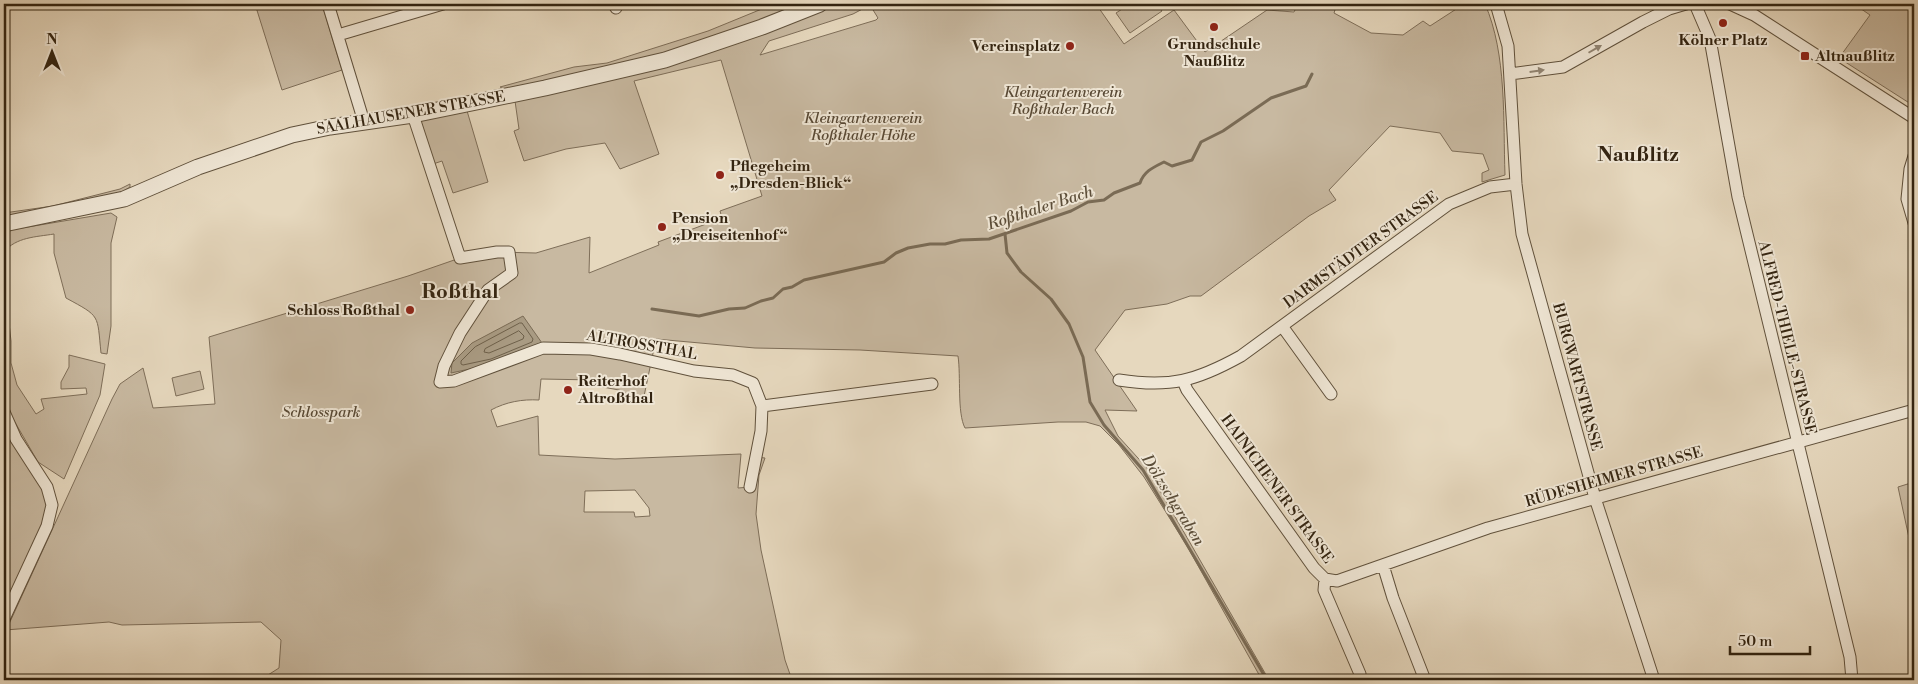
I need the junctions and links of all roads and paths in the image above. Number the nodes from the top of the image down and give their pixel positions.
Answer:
1 (328, 4) edge
2 (443, 4) edge
3 (820, 4) edge
4 (1496, 4) edge
5 (1686, 4) edge
6 (1695, 4) edge
7 (1730, 4) edge
8 (338, 35) junction
9 (1510, 74) junction
10 (414, 115) junction
11 (1914, 118) edge
12 (364, 122) junction
13 (1914, 156) edge
14 (1516, 184) junction
15 (1914, 223) edge
16 (4, 224) edge
17 (1282, 326) junction
18 (1119, 380) dead end
19 (1183, 381) junction
20 (932, 384) dead end
21 (1331, 394) dead end
22 (762, 406) junction
23 (1914, 410) edge
24 (4, 412) edge
25 (1797, 442) junction
26 (750, 487) dead end
27 (1594, 498) junction
28 (1383, 565) junction
29 (1325, 579) junction
30 (4, 620) edge
31 (1360, 674) dead end
32 (1425, 680) edge
33 (1654, 680) edge
34 (1852, 680) edge

1 - 8 street
2 - 8 street
3 - 10 street, SAALHAUSENER STRASSE
4 - 9 street
9 -> 5 street
6 - 25 street, ALFRED-THIELE-STRASSE
7 - 11 street
8 - 12 street
9 - 14 street, BURGWARTSTRASSE
10 - 12 street, SAALHAUSENER STRASSE
10 - 22 street, ALTROSSTHAL
12 - 16 street, SAALHAUSENER STRASSE
13 - 15 street
14 - 17 street, DARMSTÄDTER STRASSE
14 - 27 street, BURGWARTSTRASSE
17 - 19 street, DARMSTÄDTER STRASSE
17 - 21 street, DARMSTÄDTER STRASSE
18 - 19 street, DARMSTÄDTER STRASSE
19 - 29 street, HAINICHENER STRASSE
20 - 22 street
22 - 26 street, ALTROSSTHAL
23 - 25 street, RÜDESHEIMER STRASSE
24 - 30 street
25 - 27 street, RÜDESHEIMER STRASSE
25 - 34 street, ALFRED-THIELE-STRASSE
27 - 28 street, RÜDESHEIMER STRASSE
27 - 33 street, BURGWARTSTRASSE
28 - 29 street, RÜDESHEIMER STRASSE
28 - 32 street
29 - 31 street, HAINICHENER STRASSE

